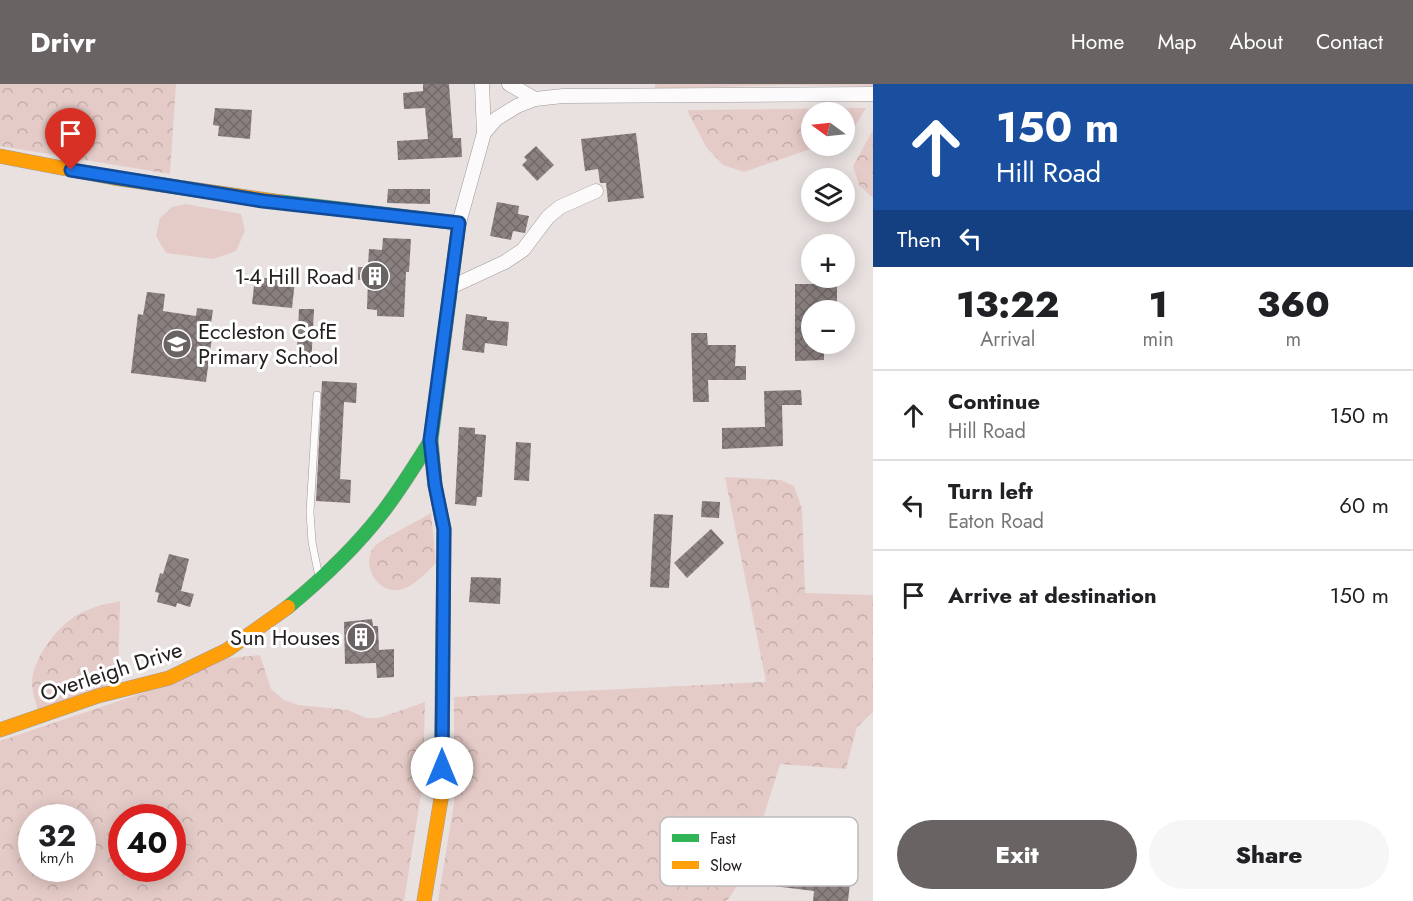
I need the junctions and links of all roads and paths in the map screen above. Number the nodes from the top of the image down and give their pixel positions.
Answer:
1 (482, 84) edge
2 (509, 84) edge
3 (873, 94) edge
4 (536, 99) junction
5 (484, 133) junction
6 (0, 156) edge
7 (596, 191) dead end
8 (459, 223) junction
9 (451, 287) junction
10 (317, 396) dead end
11 (430, 440) junction
12 (319, 579) junction
13 (0, 730) edge
14 (424, 901) edge

1 - 5 street
2 - 4 street
3 - 4 street
4 - 5 street
5 - 8 street
6 - 8 street
7 - 9 street
8 - 9 street
9 - 11 street
10 - 12 lane
11 - 12 street, Overleigh Drive
11 - 14 street
12 - 13 street, Overleigh Drive

